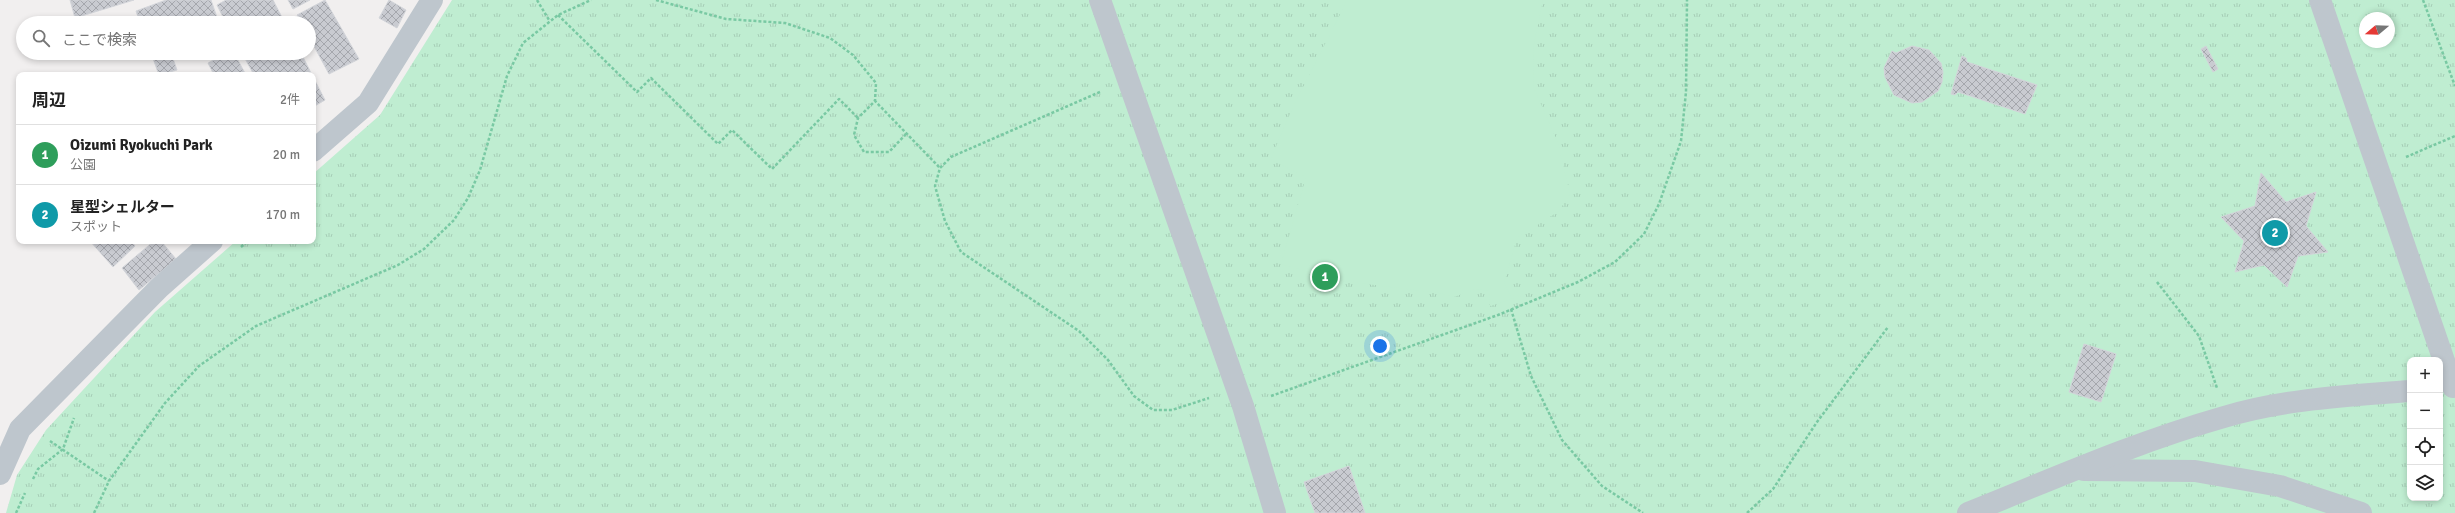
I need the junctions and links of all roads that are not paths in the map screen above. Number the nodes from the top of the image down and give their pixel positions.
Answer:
1 (432, 0) edge
2 (1100, 0) edge
3 (2320, 0) edge
4 (316, 148) edge
5 (209, 244) edge
6 (2450, 388) edge
7 (2407, 391) edge
8 (2072, 470) junction
9 (0, 474) edge
10 (1275, 513) edge
11 (1968, 513) edge
12 (2362, 513) edge

1 - 4 street
2 - 10 street
3 - 6 street
5 - 9 street
7 - 8 street
8 - 11 street
8 - 12 street

